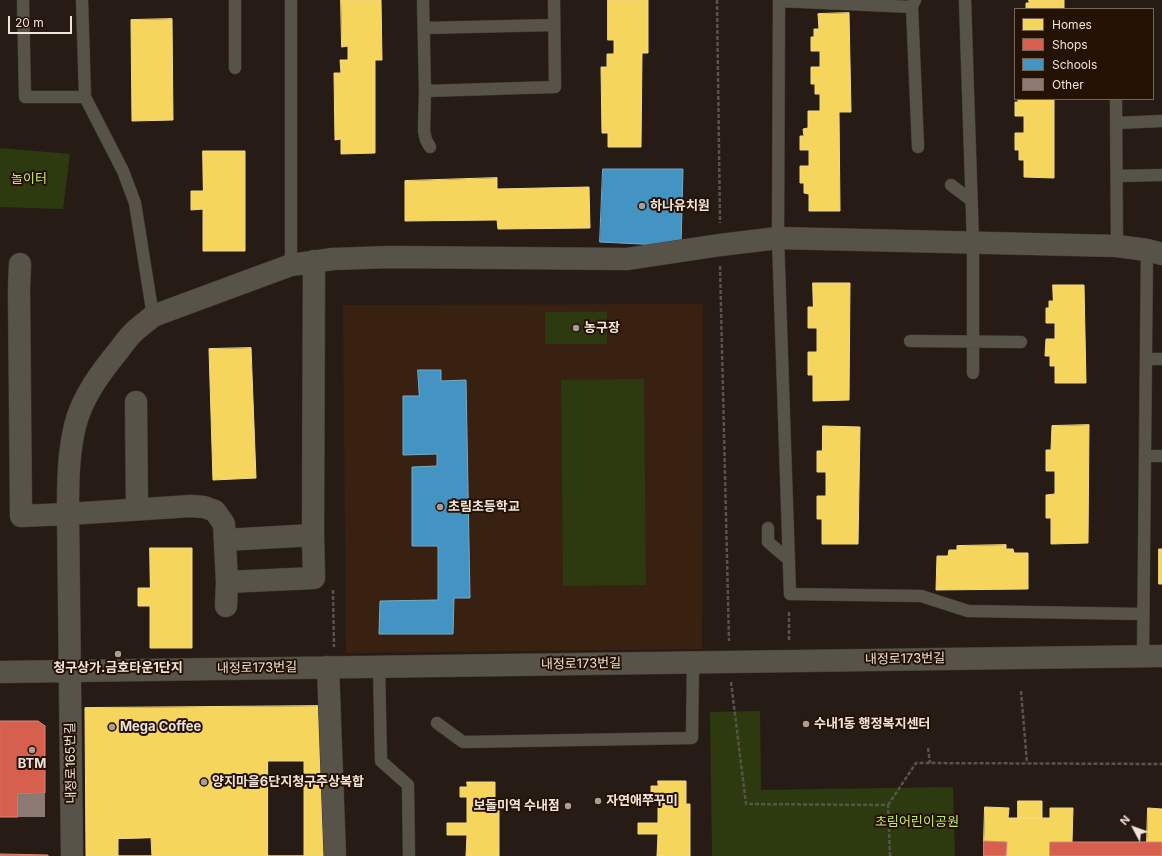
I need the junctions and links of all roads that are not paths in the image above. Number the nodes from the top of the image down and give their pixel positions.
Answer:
1 (23, 0) edge
2 (82, 0) edge
3 (235, 0) edge
4 (291, 0) edge
5 (423, 0) edge
6 (554, 0) edge
7 (965, 0) edge
8 (914, 3) edge
9 (554, 25) junction
10 (424, 28) junction
11 (235, 68) dead end
12 (425, 91) junction
13 (85, 98) junction
14 (1116, 100) edge
15 (1162, 121) edge
16 (1116, 123) junction
17 (430, 147) dead end
18 (918, 147) dead end
19 (1162, 175) edge
20 (1117, 176) junction
21 (951, 185) dead end
22 (971, 200) junction
23 (778, 238) junction
24 (973, 243) junction
25 (1117, 246) junction
26 (1154, 252) edge
27 (314, 261) junction
28 (20, 264) dead end
29 (291, 265) junction
30 (153, 316) junction
31 (910, 341) dead end
32 (972, 342) junction
33 (1021, 342) dead end
34 (1146, 358) junction
35 (1162, 358) edge
36 (973, 373) dead end
37 (136, 402) dead end
38 (1145, 456) junction
39 (1162, 456) edge
40 (137, 509) junction
41 (68, 514) junction
42 (768, 528) dead end
43 (313, 536) junction
44 (225, 540) junction
45 (788, 559) junction
46 (226, 582) junction
47 (226, 606) dead end
48 (1143, 614) junction
49 (1153, 656) edge
50 (693, 662) junction
51 (328, 667) junction
52 (379, 667) junction
53 (69, 671) junction
54 (0, 672) edge
55 (437, 723) dead end
56 (72, 856) edge
57 (335, 856) edge
58 (409, 856) edge

1 - 13 lane
2 - 13 lane
3 - 11 lane
4 - 29 lane
5 - 10 lane
6 - 9 lane
7 - 22 lane
8 - 18 lane
8 - 23 lane
9 - 10 lane
9 - 12 lane
10 - 12 lane
12 - 17 lane
13 - 30 lane
14 - 16 lane
15 - 16 lane
16 - 20 lane
19 - 20 lane
20 - 25 lane
21 - 22 lane
22 - 24 lane
23 - 24 street, 내정로165번길
23 - 27 street, 내정로165번길
23 - 45 lane
24 - 25 street, 내정로165번길
24 - 32 lane
25 - 26 street, 내정로165번길
26 - 34 lane
27 - 29 street, 내정로165번길
27 - 43 street
28 - 41 street
29 - 30 street, 내정로165번길
30 - 41 street, 내정로165번길
31 - 32 lane
32 - 33 lane
32 - 36 lane
34 - 35 lane
34 - 38 lane
37 - 40 street
38 - 39 lane
38 - 48 lane
40 - 41 street
40 - 44 street
41 - 53 street, 내정로165번길
42 - 45 lane
43 - 44 street
43 - 46 street
44 - 46 street
45 - 48 lane
46 - 47 street
48 - 49 lane
49 - 50 street, 내정로173번길
50 - 52 street, 내정로173번길
50 - 55 lane
51 - 52 street, 내정로173번길
51 - 53 street, 내정로173번길
51 - 57 street
52 - 58 lane
53 - 54 street, 내정로173번길
53 - 56 street, 내정로165번길

